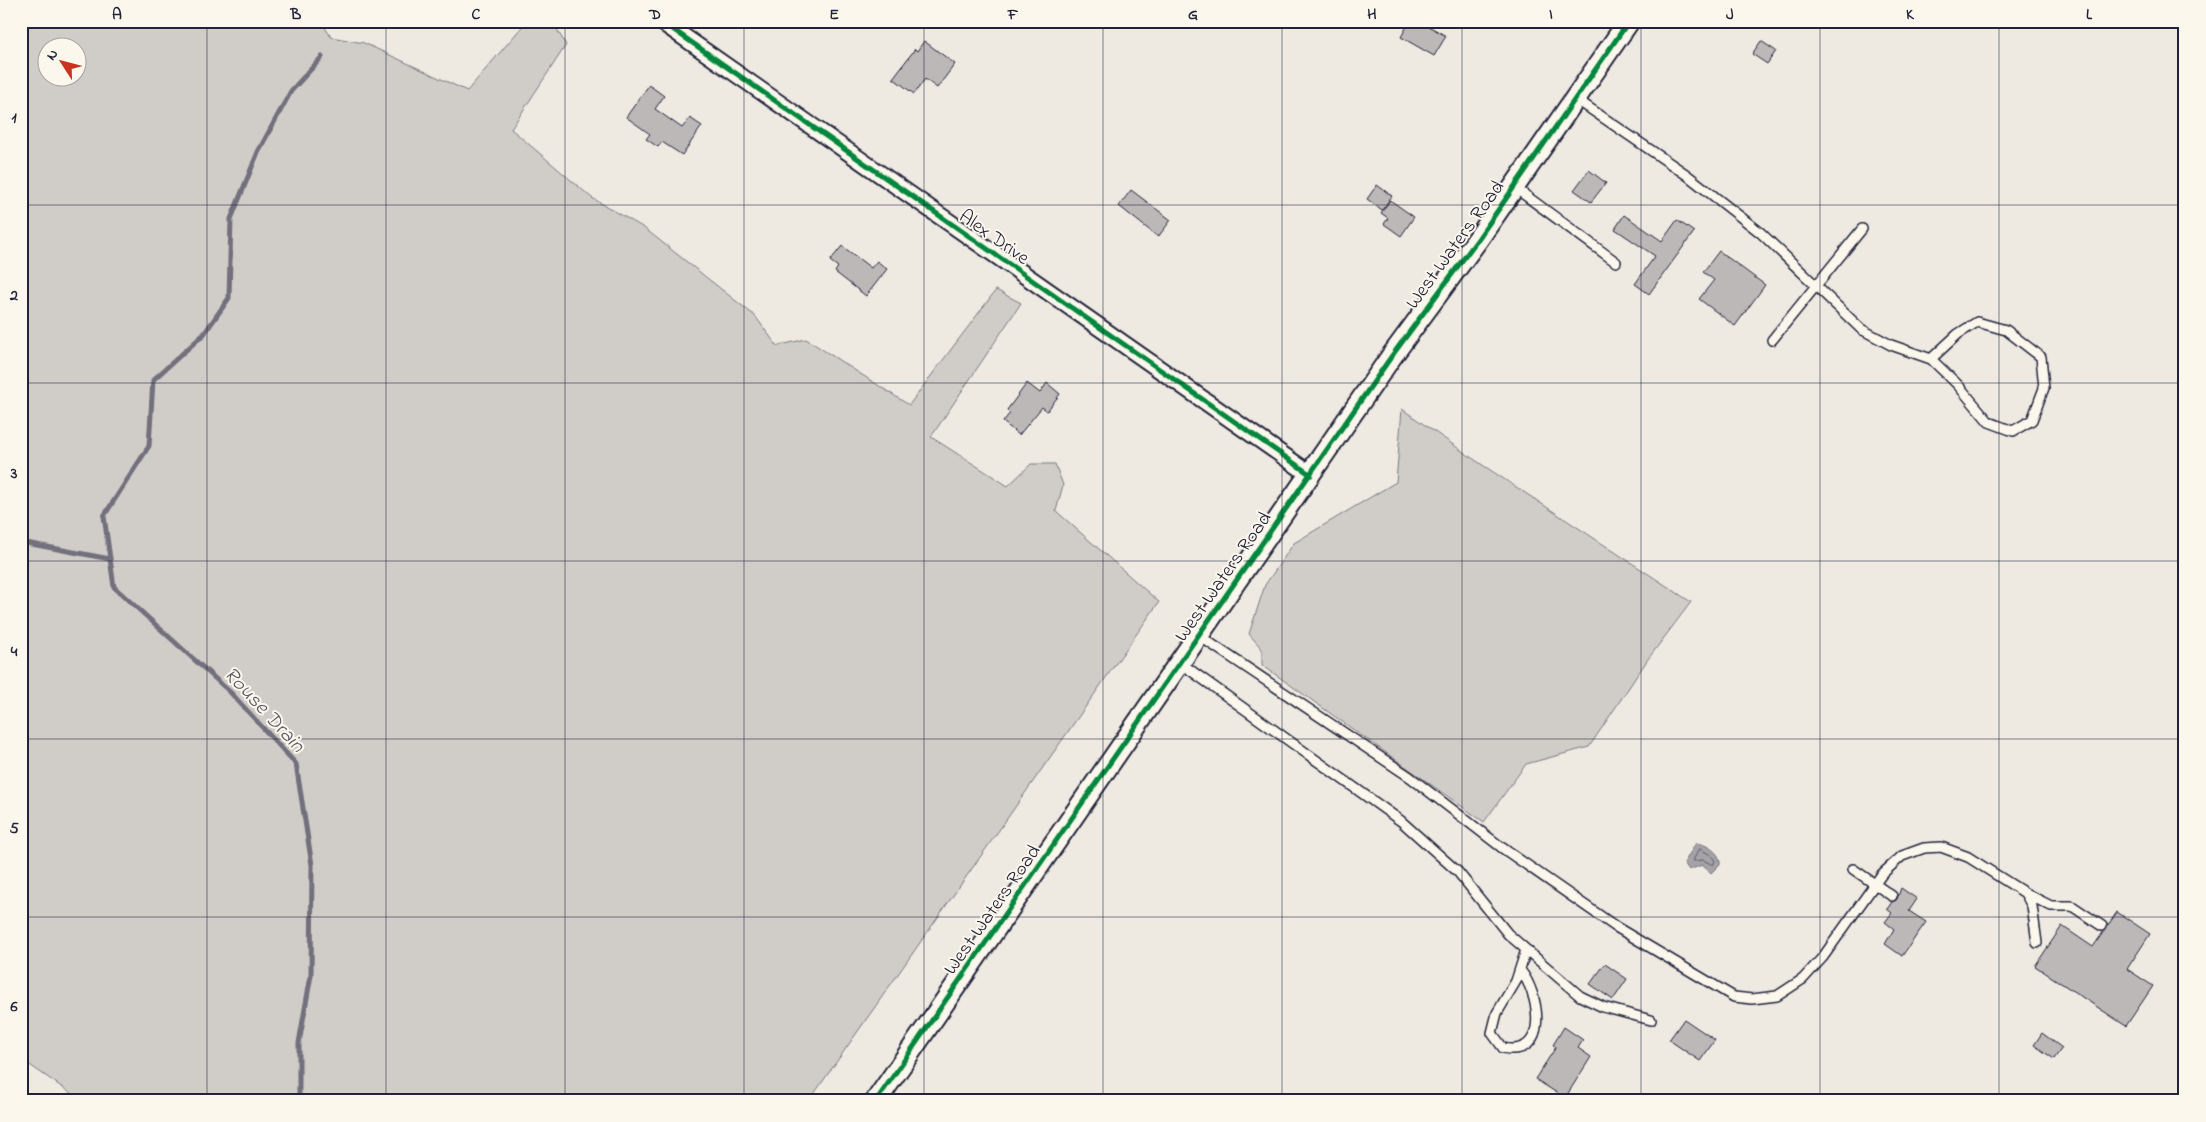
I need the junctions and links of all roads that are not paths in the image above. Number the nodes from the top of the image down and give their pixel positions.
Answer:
1 (661, 21) edge
2 (1629, 21) edge
3 (1575, 98) junction
4 (1514, 187) junction
5 (1862, 230) dead end
6 (1616, 262) dead end
7 (1815, 285) junction
8 (1772, 340) dead end
9 (1931, 359) junction
10 (1311, 475) junction
11 (1198, 635) junction
12 (1179, 662) junction
13 (1853, 869) dead end
14 (1875, 884) junction
15 (2025, 893) junction
16 (1892, 896) dead end
17 (2102, 926) dead end
18 (2037, 943) dead end
19 (1526, 950) junction
20 (1520, 970) junction
21 (1651, 1020) dead end
22 (876, 1101) edge

1 - 10 street, Alex Drive
2 - 3 street, West Waters Road
3 - 4 street, West Waters Road
3 - 7 lane
4 - 6 lane
4 - 10 street, West Waters Road
5 - 7 lane
7 - 8 lane
7 - 9 lane
9 - 9 lane
10 - 11 street, West Waters Road
11 - 12 street, West Waters Road
11 - 14 lane
12 - 19 lane
12 - 22 street, West Waters Road
13 - 14 lane
14 - 15 lane
14 - 16 lane
15 - 17 lane
15 - 18 lane
19 - 20 lane
19 - 21 lane
20 - 20 lane

